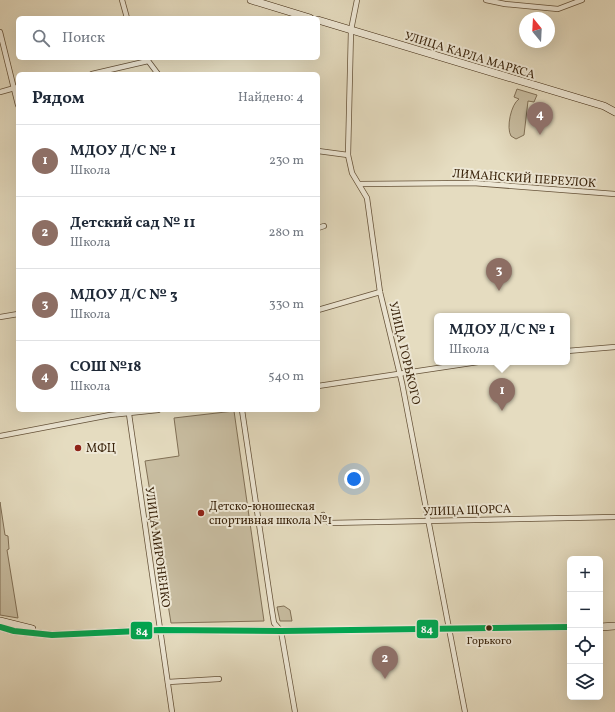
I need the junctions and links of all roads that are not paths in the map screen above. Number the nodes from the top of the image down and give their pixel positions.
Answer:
1 (122, 0) edge
2 (251, 0) edge
3 (357, 0) edge
4 (486, 0) edge
5 (582, 0) edge
6 (126, 16) edge
7 (303, 16) edge
8 (320, 21) edge
9 (351, 30) junction
10 (0, 32) edge
11 (147, 60) edge
12 (100, 72) edge
13 (156, 72) edge
14 (16, 88) edge
15 (0, 92) edge
16 (615, 112) edge
17 (320, 151) edge
18 (348, 155) junction
19 (360, 184) junction
20 (615, 194) edge
21 (324, 226) dead end
22 (320, 227) edge
23 (380, 292) junction
24 (320, 309) edge
25 (16, 314) edge
26 (0, 317) edge
27 (615, 347) edge
28 (570, 351) edge
29 (458, 365) edge
30 (400, 374) junction
31 (320, 386) edge
32 (144, 412) edge
33 (242, 412) edge
34 (109, 413) edge
35 (129, 414) junction
36 (0, 436) edge
37 (323, 515) dead end
38 (615, 517) edge
39 (430, 522) junction
40 (0, 621) edge
41 (615, 626) edge
42 (0, 627) edge
43 (567, 627) edge
44 (603, 627) edge
45 (448, 628) junction
46 (160, 630) junction
47 (281, 631) junction
48 (66, 633) junction
49 (219, 679) dead end
50 (168, 682) junction
51 (172, 712) edge
52 (295, 712) edge
53 (465, 712) edge

1 - 6 street
2 - 7 main road
3 - 9 street, УЛИЦА ГОРЬКОГО
4 - 5 street
8 - 9 main road, УЛИЦА КАРЛА МАРКСА
9 - 16 main road, УЛИЦА КАРЛА МАРКСА
9 - 18 street, УЛИЦА ГОРЬКОГО
10 - 14 street
11 - 12 street
11 - 13 street
14 - 15 street
17 - 18 street
18 - 19 street, УЛИЦА ГОРЬКОГО
19 - 20 street, ЛИМАНСКИЙ ПЕРЕУЛОК
19 - 23 street, УЛИЦА ГОРЬКОГО
21 - 22 street
23 - 24 street
23 - 30 street, УЛИЦА ГОРЬКОГО
25 - 26 street
27 - 28 street
29 - 30 street
30 - 31 street
30 - 39 street, УЛИЦА ГОРЬКОГО
32 - 35 street
33 - 47 street
34 - 35 street
34 - 36 street
35 - 46 street, УЛИЦА МИРОНЕНКО
37 - 39 street, УЛИЦА ЩОРСА
38 - 39 street, УЛИЦА ЩОРСА
39 - 45 street, УЛИЦА ГОРЬКОГО
40 - 48 main road
41 - 44 main road
42 - 48 main road
43 - 45 main road
45 - 47 main road
45 - 53 street, УЛИЦА ГОРЬКОГО
46 - 47 main road
46 - 48 main road
46 - 50 street, УЛИЦА МИРОНЕНКО
47 - 52 street
49 - 50 street
50 - 51 street, УЛИЦА МИРОНЕНКО

